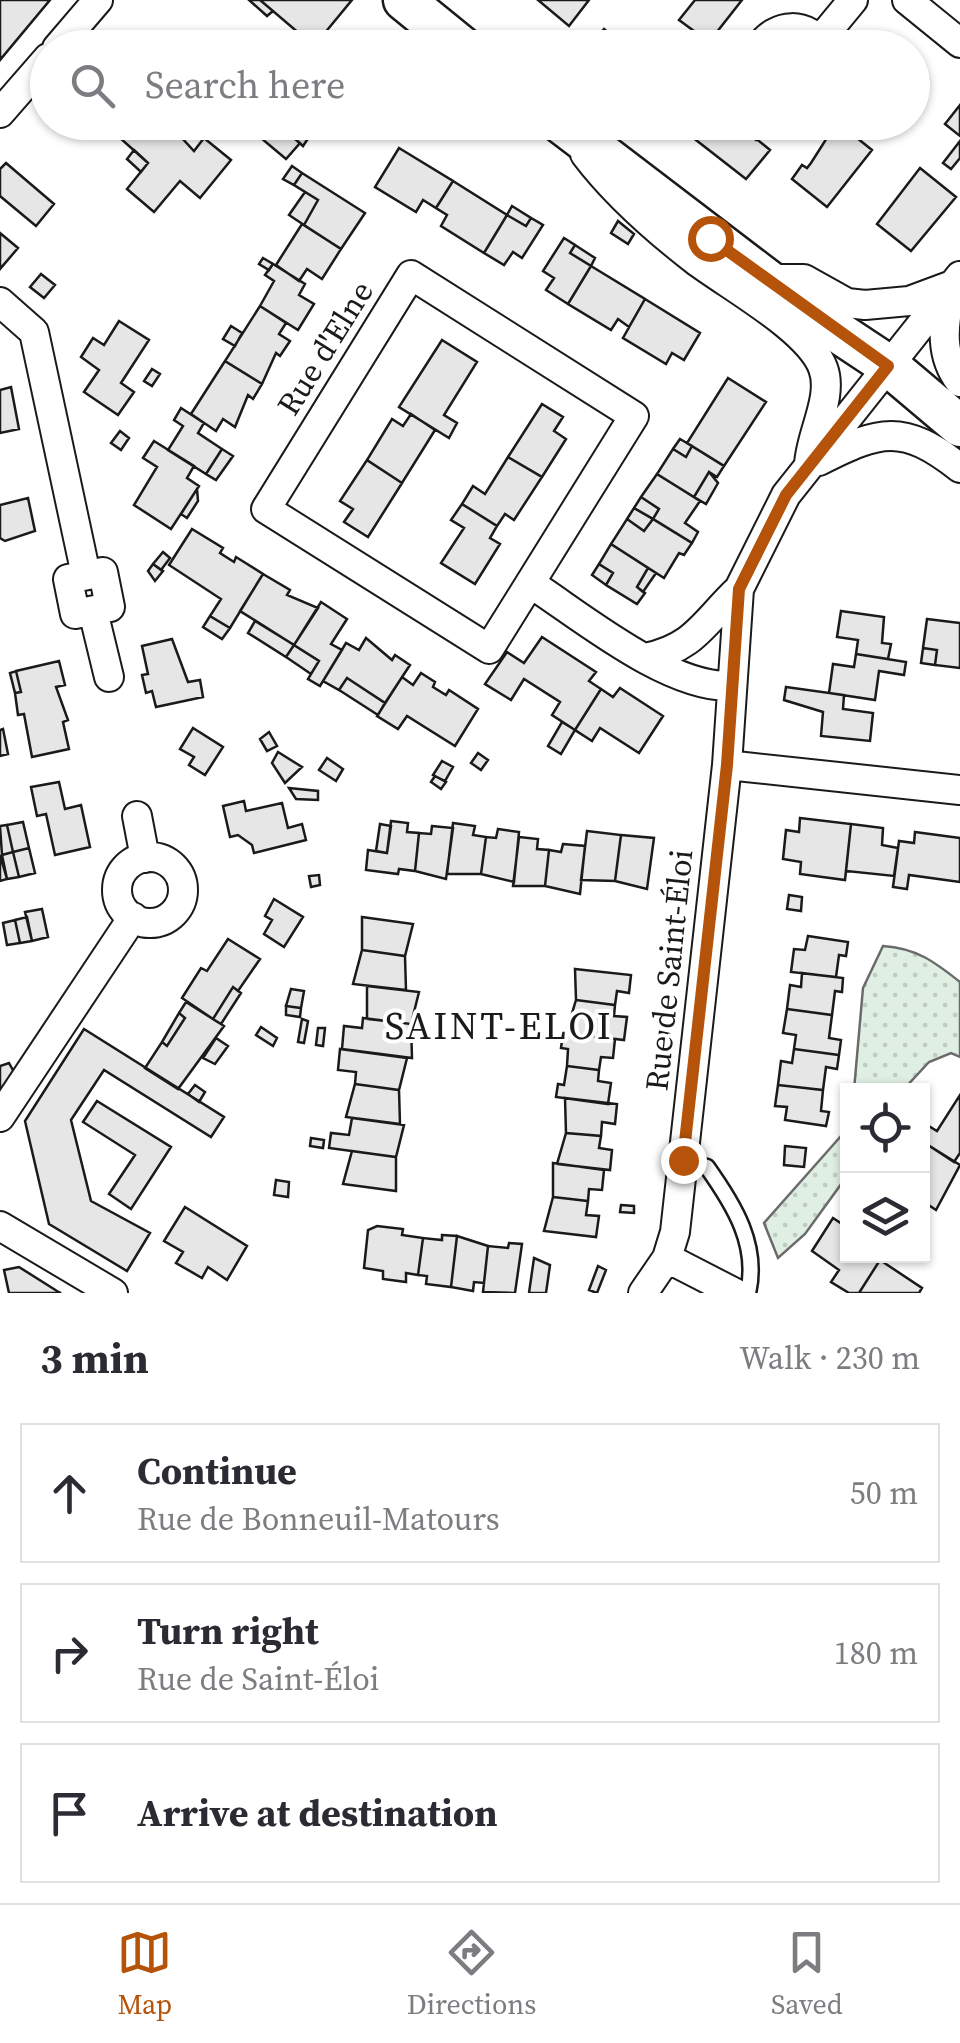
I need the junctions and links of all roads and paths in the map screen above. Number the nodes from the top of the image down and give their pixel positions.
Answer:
1 (98, 0) edge
2 (404, 0) edge
3 (853, 0) edge
4 (907, 0) edge
5 (72, 30) edge
6 (441, 30) edge
7 (832, 30) edge
8 (960, 42) edge
9 (30, 75) edge
10 (4, 100) edge
11 (574, 140) edge
12 (584, 140) edge
13 (765, 279) junction
14 (956, 280) edge
15 (0, 302) edge
16 (888, 366) junction
17 (960, 382) edge
18 (960, 426) edge
19 (809, 466) junction
20 (960, 468) edge
21 (530, 584) junction
22 (739, 589) junction
23 (645, 658) junction
24 (108, 677) dead end
25 (731, 686) junction
26 (727, 765) junction
27 (960, 790) edge
28 (137, 816) dead end
29 (146, 858) junction
30 (133, 917) junction
31 (0, 1117) edge
32 (683, 1160) junction
33 (0, 1226) edge
34 (667, 1258) junction
35 (113, 1293) edge
36 (643, 1293) edge
37 (735, 1293) edge
38 (748, 1293) edge

1 - 5 street
2 - 6 main road
3 - 7 street
4 - 8 street
9 - 10 street
11 - 19 street
12 - 13 main road
13 - 14 street
13 - 16 main road
14 - 16 street, Rue de Saint-Éloi
14 - 17 street
15 - 24 street
16 - 18 main road
16 - 19 street, Rue de Saint-Éloi
19 - 20 street
19 - 22 street, Rue de Saint-Éloi
21 - 21 street, Rue d'Elne
21 - 23 street
22 - 23 street
22 - 25 street, Rue de Saint-Éloi
23 - 25 street
25 - 26 street, Rue de Saint-Éloi
26 - 27 street
26 - 32 street, Rue de Saint-Éloi
28 - 29 street
29 - 30 street
29 - 30 street
30 - 31 street
32 - 34 street, Rue de Saint-Éloi
32 - 38 lane
33 - 35 street
34 - 36 street, Rue de Saint-Éloi
34 - 37 street

